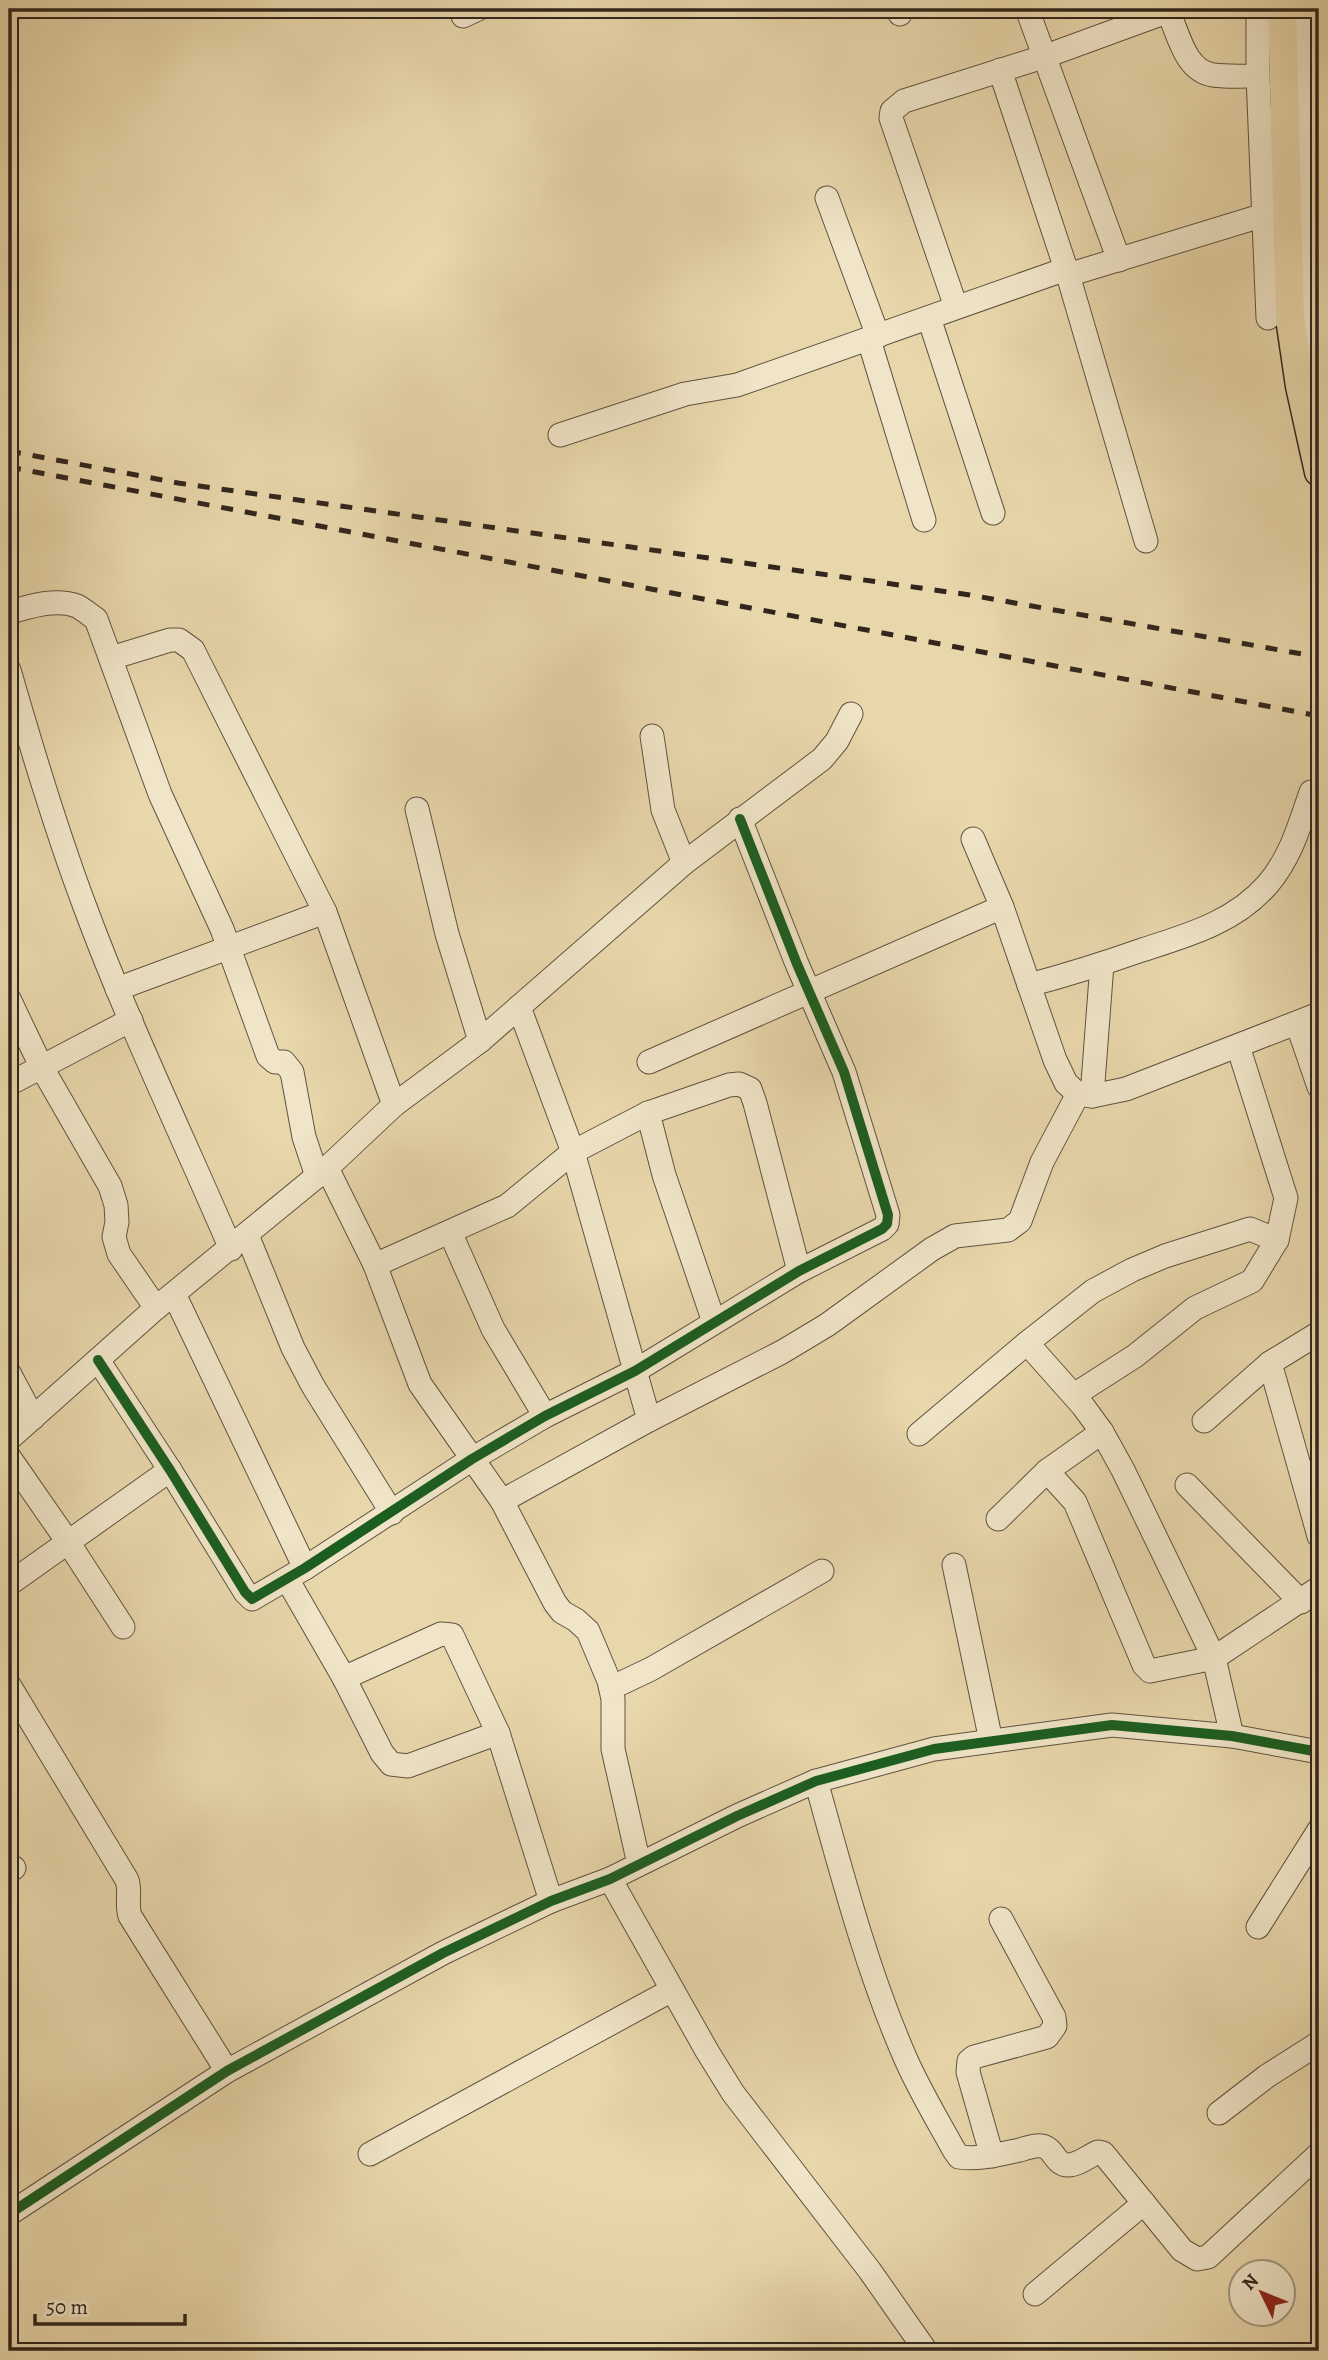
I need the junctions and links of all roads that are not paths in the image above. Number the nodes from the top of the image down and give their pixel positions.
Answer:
1 (1027, 9) edge
2 (1258, 9) edge
3 (1282, 9) edge
4 (1303, 9) edge
5 (1168, 10) edge
6 (1046, 56) junction
7 (1000, 70) junction
8 (1258, 76) junction
9 (827, 198) dead end
10 (1264, 215) junction
11 (1119, 260) junction
12 (1067, 272) junction
13 (956, 307) junction
14 (929, 318) junction
15 (1268, 318) dead end
16 (873, 338) junction
17 (1319, 403) edge
18 (560, 435) dead end
19 (1319, 472) edge
20 (993, 513) dead end
21 (924, 520) dead end
22 (1146, 541) dead end
23 (9, 613) edge
24 (111, 658) junction
25 (9, 670) edge
26 (851, 714) dead end
27 (652, 736) dead end
28 (1311, 792) dead end
29 (417, 809) dead end
30 (740, 820) junction
31 (973, 839) dead end
32 (684, 863) junction
33 (1003, 907) junction
34 (325, 912) junction
35 (229, 948) junction
36 (1102, 964) junction
37 (1029, 985) junction
38 (117, 989) junction
39 (808, 992) junction
40 (9, 999) edge
41 (519, 1007) junction
42 (1319, 1014) edge
43 (131, 1020) junction
44 (1297, 1023) junction
45 (480, 1041) junction
46 (1238, 1046) junction
47 (649, 1062) dead end
48 (41, 1066) junction
49 (9, 1084) edge
50 (1319, 1087) edge
51 (1085, 1095) junction
52 (394, 1105) junction
53 (648, 1113) junction
54 (573, 1152) junction
55 (322, 1172) junction
56 (450, 1232) junction
57 (1277, 1240) junction
58 (239, 1242) junction
59 (375, 1265) junction
60 (799, 1271) junction
61 (174, 1294) junction
62 (156, 1308) junction
63 (714, 1322) junction
64 (1319, 1333) edge
65 (1027, 1343) junction
66 (98, 1360) junction
67 (1270, 1363) junction
68 (635, 1371) junction
69 (9, 1373) edge
70 (1074, 1395) junction
71 (545, 1416) junction
72 (33, 1418) junction
73 (649, 1420) junction
74 (1204, 1421) dead end
75 (1102, 1432) junction
76 (919, 1434) dead end
77 (9, 1439) edge
78 (9, 1457) edge
79 (472, 1459) junction
80 (170, 1470) junction
81 (1047, 1471) junction
82 (1187, 1485) dead end
83 (502, 1501) junction
84 (392, 1513) junction
85 (998, 1519) dead end
86 (1319, 1536) edge
87 (68, 1542) junction
88 (954, 1565) dead end
89 (822, 1571) dead end
90 (296, 1574) junction
91 (9, 1584) edge
92 (1319, 1588) edge
93 (1301, 1602) junction
94 (123, 1627) dead end
95 (1214, 1658) junction
96 (344, 1678) junction
97 (9, 1685) edge
98 (611, 1688) junction
99 (498, 1733) junction
100 (1232, 1736) junction
101 (991, 1741) junction
102 (1319, 1752) edge
103 (816, 1781) junction
104 (1319, 1830) edge
105 (639, 1864) junction
106 (610, 1879) junction
107 (551, 1901) junction
108 (1001, 1919) dead end
109 (1258, 1927) dead end
110 (672, 1990) junction
111 (1319, 2043) edge
112 (227, 2071) junction
113 (1219, 2113) dead end
114 (370, 2154) dead end
115 (1319, 2154) edge
116 (992, 2156) junction
117 (1144, 2203) junction
118 (11, 2205) edge
119 (1035, 2294) dead end
120 (926, 2351) edge

1 - 6 street
2 - 8 street
3 - 19 main road
4 - 17 street
5 - 6 street
5 - 8 street
6 - 7 street
6 - 11 street
7 - 12 street
7 - 13 street
8 - 10 street
9 - 16 street
10 - 11 street
10 - 15 street
11 - 12 street
12 - 13 street
12 - 22 street
13 - 14 street
14 - 16 street
14 - 20 street
16 - 18 street
16 - 21 street
23 - 24 street
24 - 34 street
24 - 35 street
25 - 38 street
26 - 30 street
27 - 32 street
28 - 36 street
29 - 45 street
30 - 32 street
30 - 39 street
31 - 33 street
32 - 41 street
33 - 37 street
33 - 39 street
34 - 35 street
34 - 52 street
35 - 38 street
35 - 55 street
36 - 37 street
36 - 51 street
37 - 51 street
38 - 43 street
39 - 47 street
39 - 60 street
40 - 48 street
41 - 45 street
41 - 54 street
42 - 44 street
43 - 48 street
43 - 58 street
44 - 46 street
44 - 50 street
45 - 52 street
46 - 51 street
46 - 57 street
48 - 49 street
48 - 62 street
51 - 73 street
52 - 55 street
53 - 54 street
53 - 60 street
53 - 63 street
54 - 56 street
54 - 68 street
55 - 58 street
55 - 59 street
56 - 59 street
56 - 71 street
57 - 65 street
57 - 70 street
58 - 61 street
58 - 84 street
59 - 79 street
60 - 63 street
61 - 62 street
61 - 90 street
62 - 66 street
63 - 68 street
64 - 67 street
65 - 70 street
65 - 76 street
66 - 72 street
66 - 80 street
67 - 74 street
67 - 86 street
68 - 71 street
68 - 73 street
69 - 72 street
70 - 75 street
71 - 79 street
72 - 77 street
73 - 83 street
75 - 81 street
75 - 95 street
78 - 87 street
79 - 83 street
79 - 84 street
80 - 87 street
80 - 90 street
81 - 85 street
81 - 95 street
82 - 93 street
83 - 98 street
84 - 90 street
87 - 91 street
87 - 94 street
88 - 101 street
89 - 98 street
90 - 96 street
92 - 93 street
93 - 95 street
95 - 100 street
96 - 99 street
96 - 99 street
97 - 112 street
98 - 105 street
99 - 107 street
100 - 101 street
100 - 102 street
101 - 103 street
103 - 105 street
103 - 116 street
104 - 109 street
105 - 106 street
106 - 107 street
106 - 110 street
107 - 112 street
108 - 116 street
110 - 114 street
110 - 120 street
111 - 113 street
112 - 118 street
115 - 117 street
116 - 117 street
117 - 119 street

